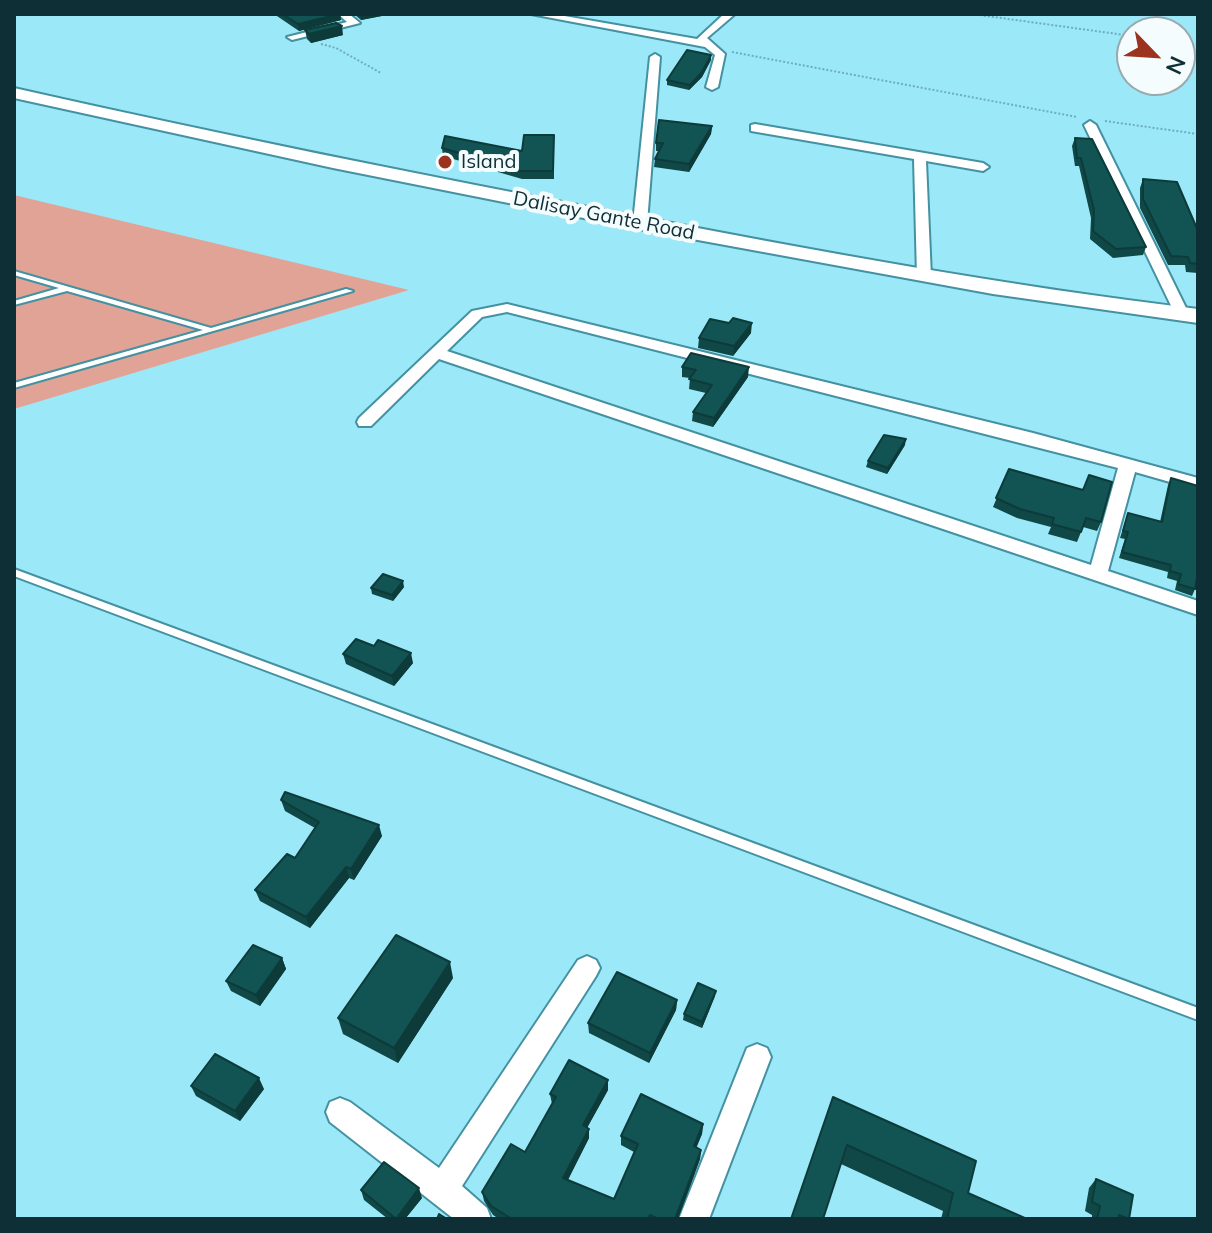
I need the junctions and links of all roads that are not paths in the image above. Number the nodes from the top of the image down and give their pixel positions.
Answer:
1 (343, 14) edge
2 (536, 14) edge
3 (730, 14) edge
4 (296, 36) road end
5 (710, 47) junction
6 (655, 57) dead end
7 (712, 87) dead end
8 (14, 93) edge
9 (1087, 120) road end
10 (755, 128) dead end
11 (920, 157) junction
12 (983, 167) dead end
13 (640, 223) junction
14 (14, 273) edge
15 (924, 277) junction
16 (66, 288) junction
17 (349, 291) dead end
18 (14, 303) edge
19 (1190, 315) edge
20 (211, 330) junction
21 (437, 353) junction
22 (14, 386) edge
23 (365, 422) dead end
24 (1128, 464) junction
25 (1198, 484) edge
26 (14, 572) edge
27 (1098, 574) junction
28 (1198, 606) edge
29 (587, 968) dead end
30 (1198, 1014) edge
31 (757, 1057) dead end
32 (340, 1112) dead end
33 (443, 1189) junction
34 (476, 1219) edge
35 (694, 1219) edge

1 - 4 street
2 - 5 street
3 - 5 street
5 - 7 street
6 - 13 street
8 - 13 main road, Dalisay Gante Road
9 - 19 street
10 - 11 street
11 - 12 street
11 - 15 street
13 - 15 main road, Dalisay Gante Road
14 - 16 lane
15 - 19 main road, Dalisay Gante Road
16 - 18 lane
16 - 20 lane
17 - 20 lane
20 - 22 lane
21 - 23 street
21 - 24 street
21 - 27 street
24 - 25 street
24 - 27 street
26 - 30 lane
27 - 28 street
29 - 33 street
31 - 35 street
32 - 33 street
33 - 34 street

